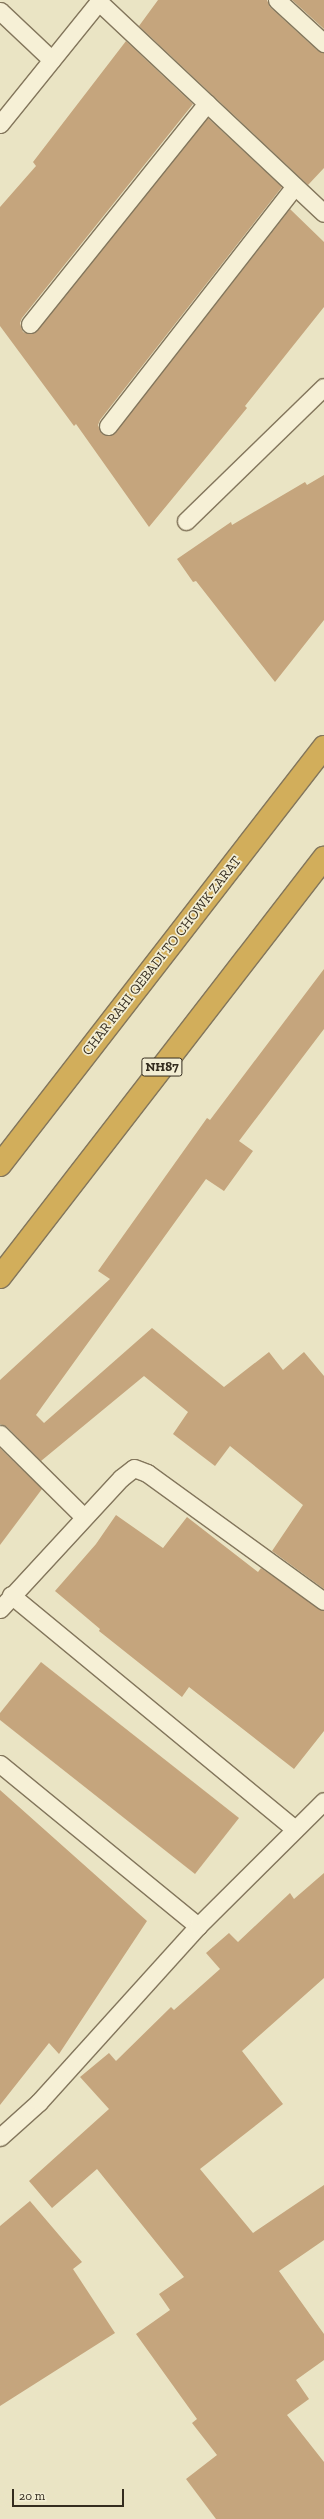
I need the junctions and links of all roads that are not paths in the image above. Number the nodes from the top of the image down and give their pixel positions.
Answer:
1 (277, 0) edge
2 (100, 1) edge
3 (0, 11) edge
4 (324, 43) edge
5 (52, 60) junction
6 (207, 103) junction
7 (0, 124) edge
8 (295, 186) junction
9 (324, 213) edge
10 (30, 324) dead end
11 (324, 387) edge
12 (108, 426) dead end
13 (186, 521) dead end
14 (324, 747) edge
15 (324, 858) edge
16 (0, 1165) edge
17 (0, 1277) edge
18 (0, 1434) edge
19 (84, 1517) junction
20 (11, 1595) junction
21 (324, 1600) edge
22 (0, 1608) edge
23 (0, 1764) edge
24 (324, 1801) edge
25 (295, 1829) junction
26 (198, 1926) junction
27 (0, 2137) edge

1 - 4 lane
2 - 5 lane
2 - 6 lane
3 - 5 lane
5 - 7 lane
6 - 8 lane
6 - 10 lane
8 - 9 lane
8 - 12 lane
11 - 13 lane
14 - 16 highway, CHAR RAHI QEBADI TO CHOWK ZARAT
15 - 17 highway, NH87
18 - 19 lane
19 - 20 lane
19 - 21 lane
20 - 22 lane
20 - 25 lane
23 - 26 lane
24 - 25 lane
25 - 26 lane
26 - 27 lane

